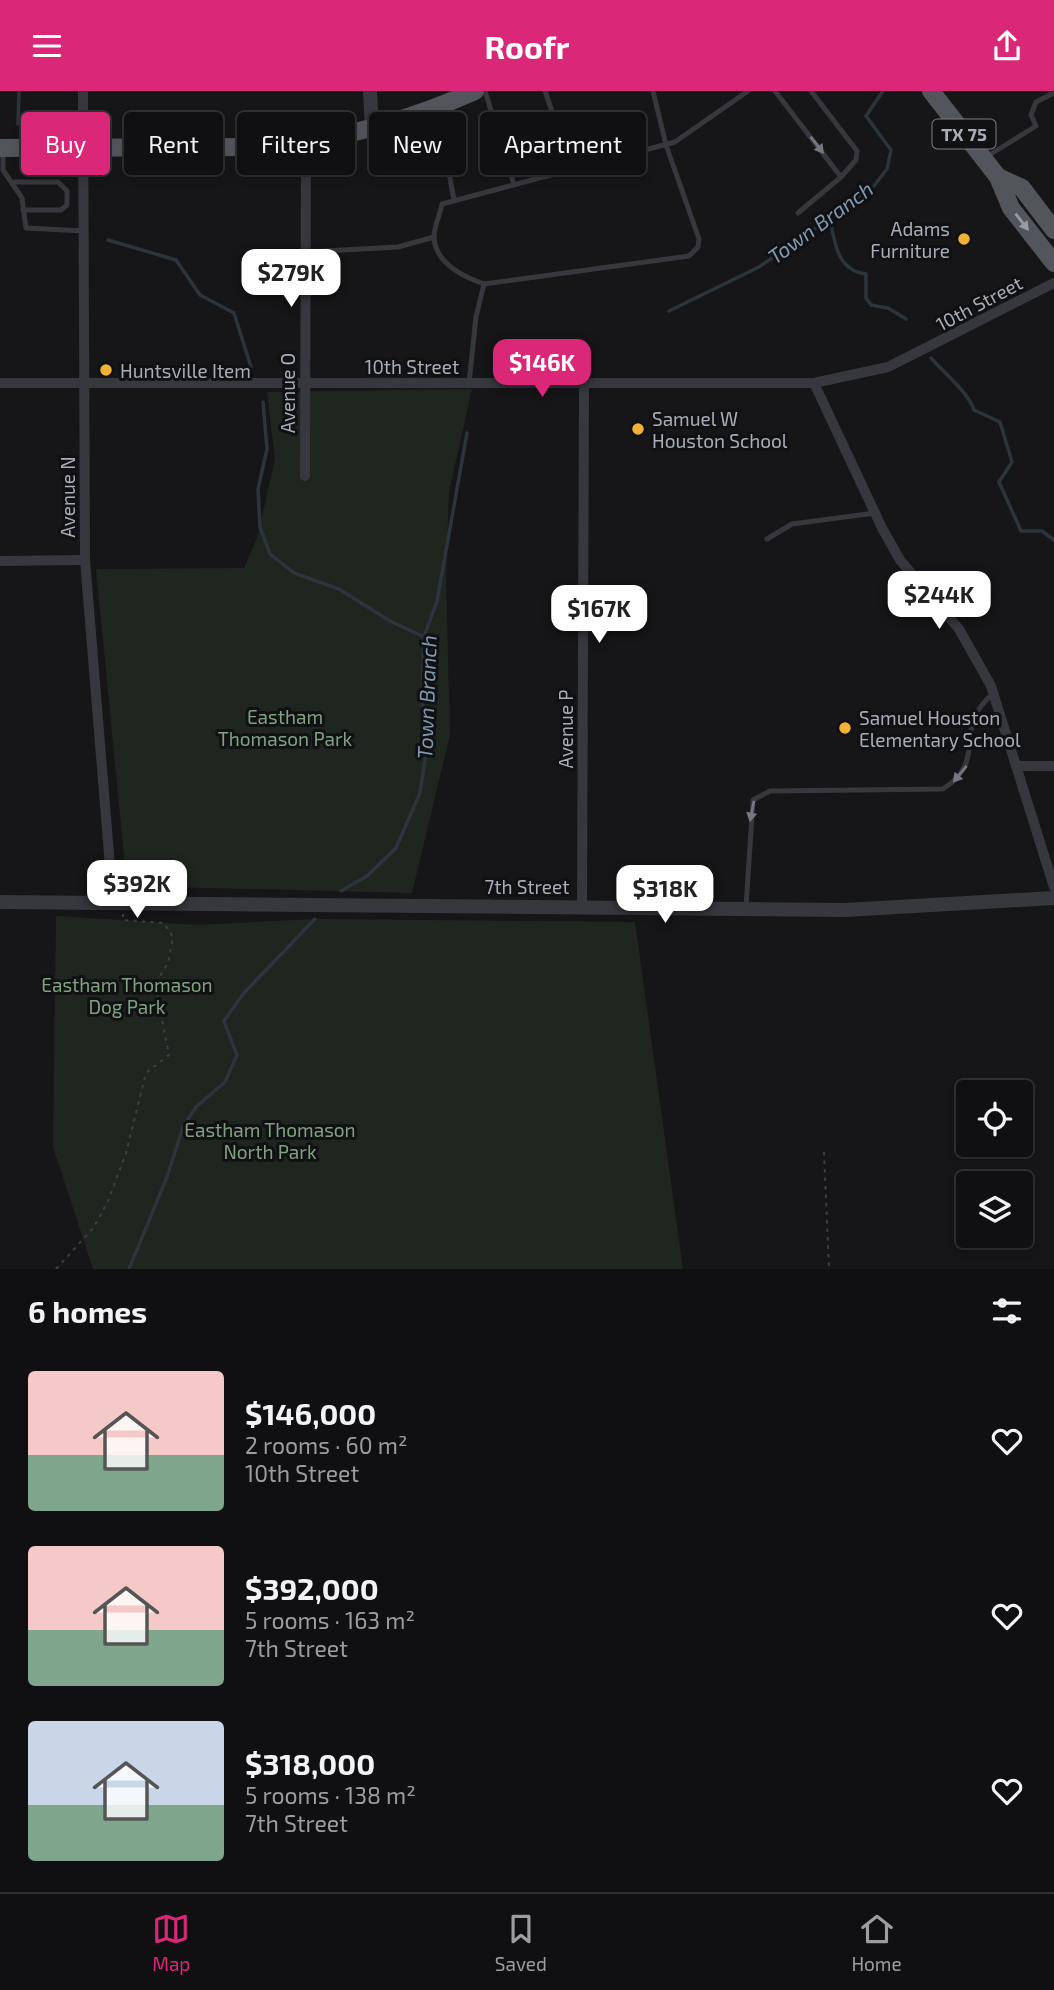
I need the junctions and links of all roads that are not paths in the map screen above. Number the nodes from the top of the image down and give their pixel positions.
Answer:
1 (83, 91) edge
2 (370, 91) edge
3 (475, 91) edge
4 (485, 91) edge
5 (545, 91) edge
6 (653, 91) edge
7 (748, 91) edge
8 (775, 91) edge
9 (811, 91) edge
10 (931, 91) edge
11 (1052, 94) dead end
12 (83, 112) edge
13 (371, 112) edge
14 (426, 112) edge
15 (552, 112) edge
16 (666, 145) junction
17 (237, 147) edge
18 (1, 148) edge
19 (21, 148) edge
20 (110, 149) edge
21 (646, 150) edge
22 (984, 159) junction
23 (83, 175) edge
24 (306, 175) edge
25 (449, 175) edge
26 (553, 175) edge
27 (841, 177) junction
28 (998, 177) junction
29 (13, 182) junction
30 (514, 185) junction
31 (454, 200) junction
32 (23, 210) junction
33 (798, 213) dead end
34 (1054, 230) edge
35 (84, 231) junction
36 (434, 237) junction
37 (306, 252) junction
38 (1054, 263) edge
39 (1054, 283) edge
40 (484, 284) junction
41 (0, 383) edge
42 (85, 383) junction
43 (307, 383) junction
44 (469, 383) junction
45 (584, 383) junction
46 (814, 383) junction
47 (305, 476) dead end
48 (875, 513) junction
49 (767, 539) dead end
50 (85, 560) junction
51 (0, 561) edge
52 (994, 693) junction
53 (1016, 766) junction
54 (1054, 766) edge
55 (1054, 887) edge
56 (1054, 898) edge
57 (0, 902) edge
58 (119, 903) junction
59 (582, 906) junction
60 (746, 908) junction

1 - 12 street, Avenue N
2 - 13 street
3 - 14 main road
4 - 30 lane
5 - 15 lane
6 - 16 lane
7 - 16 lane
8 -> 27 lane
9 - 27 lane
10 - 22 main road, TX 75
11 - 22 lane
16 - 21 lane
16 - 40 lane
17 - 20 main road
18 - 19 main road
18 - 29 lane
22 - 28 main road, TX 75
23 - 35 street, Avenue N
24 - 37 street, Avenue O
25 - 31 lane
26 - 30 lane
27 - 33 lane
28 - 34 main road, TX 75
28 -> 38 main road, TX 75
29 - 32 lane
29 - 32 lane
30 - 31 lane
31 - 36 lane
32 - 35 lane
35 - 42 street, Avenue N
36 - 37 lane
36 - 40 lane
37 - 43 street, Avenue O
39 - 46 street, 10th Street
40 - 44 lane
41 - 42 street, 10th Street
42 - 43 street, 10th Street
42 - 50 street, Avenue N
43 - 44 street, 10th Street
43 - 47 street, Avenue O
44 - 45 street, 10th Street
45 - 46 street, 10th Street
45 - 59 street, Avenue P
46 - 48 street
48 - 49 lane
48 - 52 street
50 - 51 street
50 - 58 street, Avenue N
52 - 53 street
52 -> 60 lane
53 - 54 street
53 - 55 street
56 - 60 street, 7th Street
57 - 58 street, 7th Street
58 - 59 street, 7th Street
59 - 60 street, 7th Street

